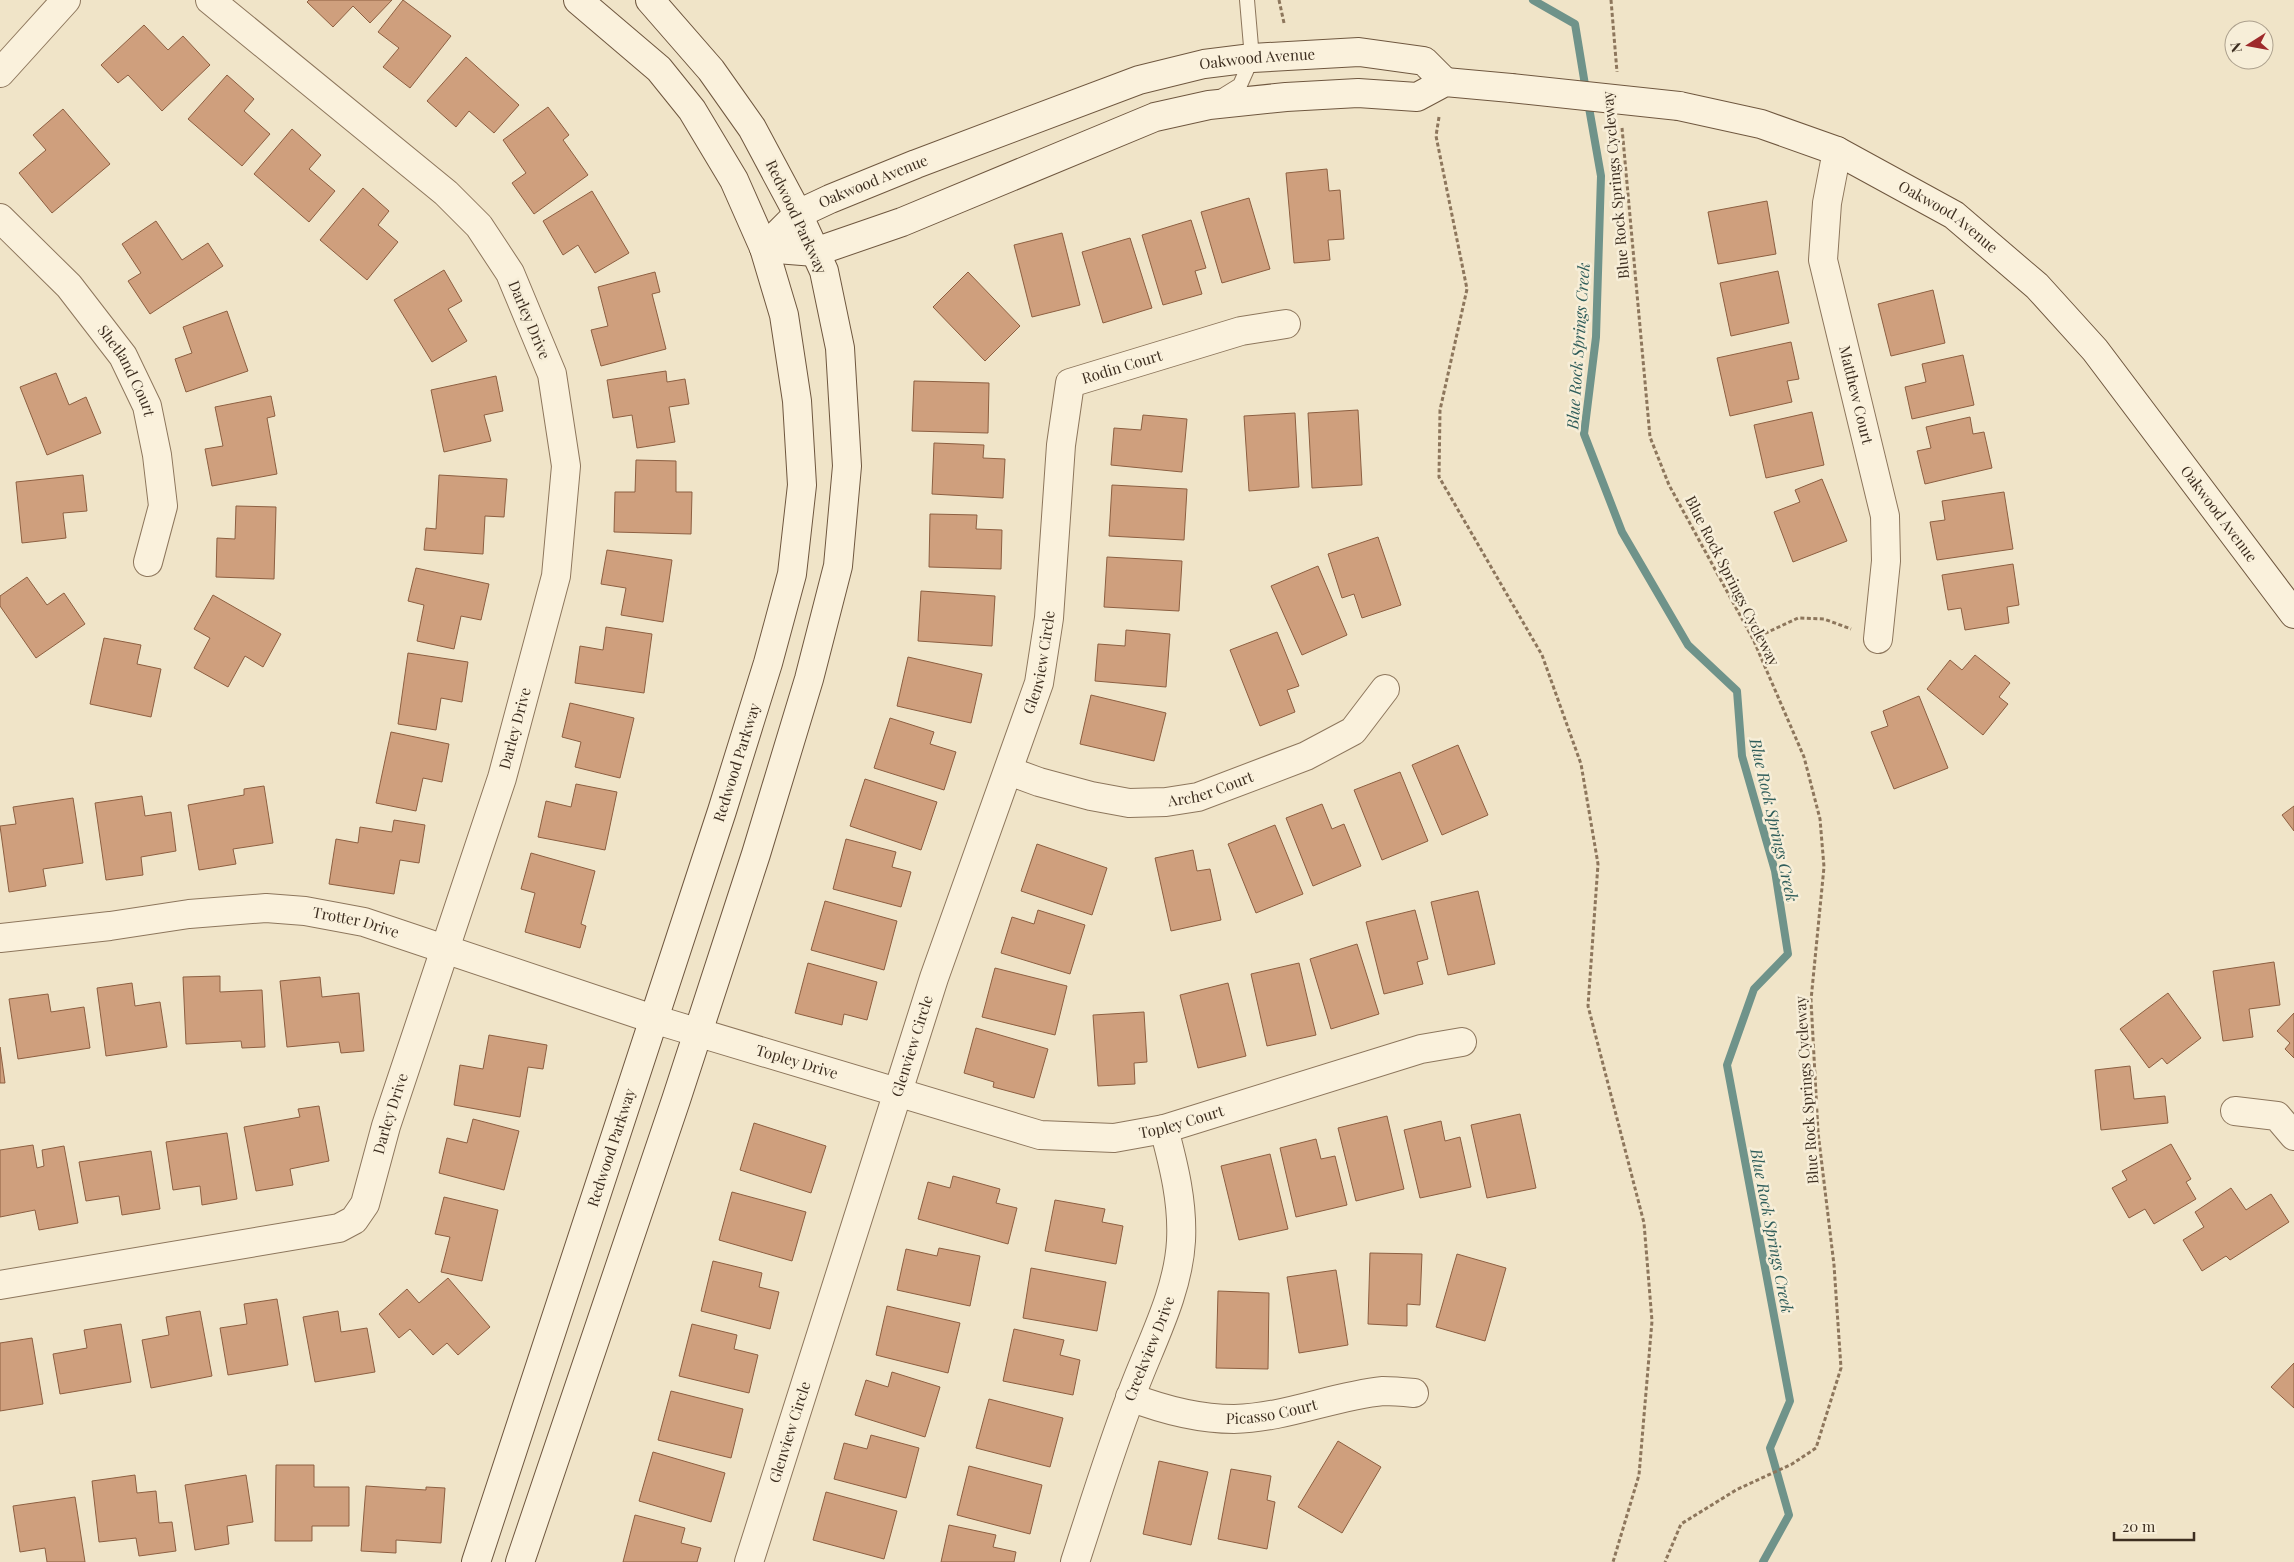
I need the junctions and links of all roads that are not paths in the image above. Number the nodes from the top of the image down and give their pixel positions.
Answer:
1 (66, 0) edge
2 (210, 0) edge
3 (578, 0) edge
4 (650, 0) edge
5 (1247, 0) edge
6 (1252, 58) junction
7 (0, 73) edge
8 (1445, 82) junction
9 (1208, 105) junction
10 (1837, 150) junction
11 (798, 214) junction
12 (0, 218) edge
13 (764, 248) junction
14 (815, 252) junction
15 (1286, 324) dead end
16 (1057, 528) joint
17 (148, 562) dead end
18 (2294, 614) edge
19 (1878, 639) dead end
20 (1385, 689) dead end
21 (1009, 771) junction
22 (0, 938) edge
23 (444, 950) junction
24 (653, 1019) junction
25 (697, 1031) junction
26 (1462, 1042) dead end
27 (898, 1093) junction
28 (2235, 1110) dead end
29 (1164, 1129) junction
30 (2294, 1136) edge
31 (0, 1285) edge
32 (1414, 1393) dead end
33 (1130, 1397) junction
34 (476, 1562) edge
35 (520, 1562) edge
36 (748, 1562) edge
37 (1074, 1562) edge

1 - 7 street
2 - 23 street, Darley Drive
3 - 13 street, Redwood Parkway
4 - 11 street, Redwood Parkway
5 - 6 lane
6 - 8 street, Oakwood Avenue
6 - 9 lane
6 - 11 street, Oakwood Avenue
8 - 9 street
8 - 10 street, Oakwood Avenue, bridge
9 - 14 street
10 - 18 street, Oakwood Avenue
10 - 19 street, Matthew Court
11 - 13 street, Oakwood Avenue
11 - 14 street, Redwood Parkway
12 - 17 street, Shetland Court
13 - 14 street
13 - 24 street, Redwood Parkway
14 - 25 street, Redwood Parkway
15 - 16 street, Rodin Court
16 - 21 street, Glenview Circle
20 - 21 street, Archer Court
21 - 27 street, Glenview Circle
22 - 23 street, Trotter Drive
23 - 24 street, Trotter Drive
23 - 31 street, Darley Drive
24 - 25 street, Trotter Drive
24 - 34 street, Redwood Parkway
25 - 27 street, Topley Drive
25 - 35 street, Redwood Parkway
26 - 29 street, Topley Court
27 - 29 street, Topley Court
27 - 36 street, Glenview Circle
28 - 30 street
29 - 33 street, Creekview Drive
32 - 33 street, Picasso Court
33 - 37 street, Creekview Drive

